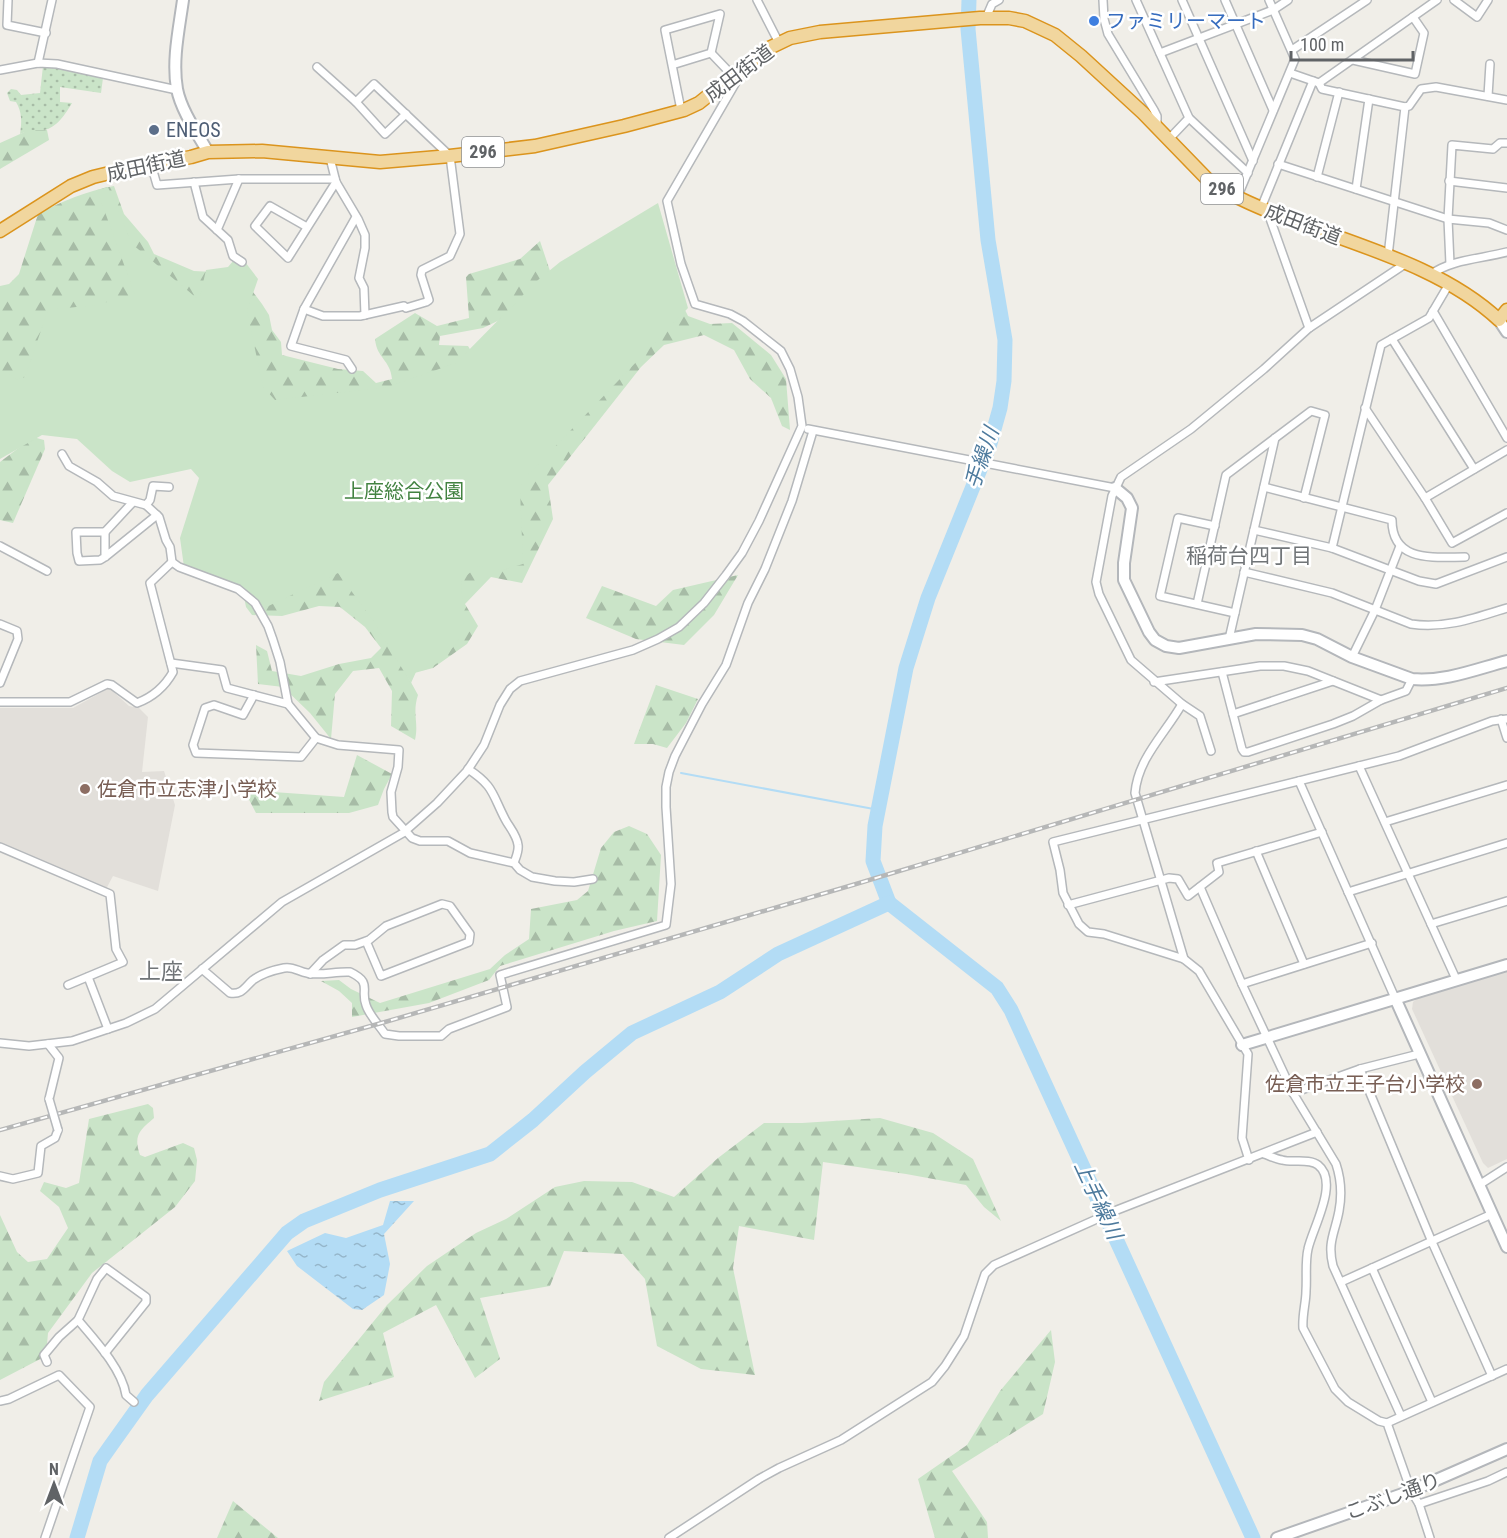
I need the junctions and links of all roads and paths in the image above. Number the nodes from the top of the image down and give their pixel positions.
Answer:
1 (8, 0) edge
2 (52, 0) edge
3 (183, 0) edge
4 (757, 0) edge
5 (999, 0) edge
6 (1103, 0) edge
7 (1136, 0) edge
8 (1182, 0) edge
9 (1225, 0) edge
10 (1269, 0) edge
11 (1288, 0) edge
12 (1367, 0) edge
13 (1437, 0) edge
14 (1454, 0) edge
15 (1488, 0) edge
16 (1273, 10) junction
17 (1413, 17) junction
18 (982, 18) junction
19 (1236, 24) junction
20 (46, 33) junction
21 (1199, 38) junction
22 (778, 43) junction
23 (1292, 50) junction
24 (711, 53) junction
25 (1160, 53) junction
26 (1353, 60) junction
27 (38, 63) junction
28 (1490, 64) dead end
29 (672, 65) junction
30 (317, 67) dead end
31 (0, 70) edge
32 (1290, 73) junction
33 (734, 74) junction
34 (1316, 82) junction
35 (177, 90) junction
36 (1339, 92) junction
37 (1488, 96) junction
38 (1370, 99) junction
39 (1507, 100) edge
40 (356, 102) junction
41 (1405, 107) junction
42 (681, 110) junction
43 (1273, 110) junction
44 (406, 114) junction
45 (1189, 118) junction
46 (1157, 127) junction
47 (1169, 139) junction
48 (1507, 143) edge
49 (207, 152) junction
50 (450, 156) junction
51 (330, 158) junction
52 (1253, 161) junction
53 (151, 164) junction
54 (1278, 164) junction
55 (1248, 173) junction
56 (1317, 177) junction
57 (239, 179) junction
58 (335, 181) junction
59 (1449, 181) junction
60 (194, 182) junction
61 (1507, 188) edge
62 (1356, 189) junction
63 (1237, 198) junction
64 (1393, 202) junction
65 (1264, 209) junction
66 (356, 217) junction
67 (1448, 219) junction
68 (307, 227) junction
69 (218, 230) junction
70 (1507, 230) edge
71 (0, 231) edge
72 (1507, 252) edge
73 (1388, 256) junction
74 (242, 262) dead end
75 (1404, 264) junction
76 (1450, 264) junction
77 (1430, 275) junction
78 (1449, 285) junction
79 (304, 309) junction
80 (1433, 311) junction
81 (365, 315) junction
82 (1505, 323) edge
83 (1309, 328) junction
84 (1392, 339) junction
85 (352, 369) dead end
86 (1365, 408) junction
87 (802, 426) junction
88 (813, 431) junction
89 (1275, 438) junction
90 (1507, 438) edge
91 (1507, 450) edge
92 (62, 454) dead end
93 (1474, 469) junction
94 (169, 487) dead end
95 (1264, 487) junction
96 (1115, 488) junction
97 (1304, 498) junction
98 (1425, 498) junction
99 (132, 502) junction
100 (147, 505) junction
101 (1343, 507) junction
102 (1507, 513) edge
103 (157, 515) junction
104 (1215, 526) junction
105 (1254, 530) junction
106 (105, 532) junction
107 (0, 546) edge
108 (1400, 546) junction
109 (1332, 548) junction
110 (105, 557) junction
111 (1465, 557) dead end
112 (1507, 557) edge
113 (172, 562) junction
114 (1390, 570) junction
115 (47, 571) dead end
116 (1244, 572) junction
117 (1197, 604) junction
118 (1507, 608) edge
119 (1375, 610) junction
120 (1235, 613) junction
121 (0, 624) edge
122 (1229, 639) junction
123 (1352, 657) junction
124 (1507, 661) edge
125 (4, 663) edge
126 (171, 663) junction
127 (1222, 672) junction
128 (1412, 679) junction
129 (1333, 681) junction
130 (0, 682) edge
131 (1154, 682) junction
132 (254, 695) junction
133 (1381, 700) junction
134 (0, 702) edge
135 (288, 704) junction
136 (1182, 704) junction
137 (1233, 714) junction
138 (1504, 719) edge
139 (316, 738) junction
140 (1507, 738) edge
141 (1211, 751) dead end
142 (1359, 766) junction
143 (468, 769) junction
144 (1299, 781) junction
145 (1507, 785) edge
146 (1142, 820) junction
147 (1385, 822) junction
148 (405, 832) junction
149 (1322, 832) junction
150 (1507, 843) edge
151 (0, 848) edge
152 (1256, 851) junction
153 (514, 863) junction
154 (1409, 873) junction
155 (592, 879) dead end
156 (1160, 881) junction
157 (1200, 886) junction
158 (1348, 892) junction
159 (1507, 901) edge
160 (1068, 905) junction
161 (1431, 924) junction
162 (366, 941) junction
163 (1372, 943) junction
164 (1184, 959) junction
165 (1305, 964) junction
166 (1507, 965) edge
167 (202, 969) junction
168 (310, 974) junction
169 (88, 977) junction
170 (1456, 980) junction
171 (1242, 984) junction
172 (68, 985) dead end
173 (1395, 998) junction
174 (108, 1029) junction
175 (1267, 1037) junction
176 (0, 1043) edge
177 (48, 1044) junction
178 (1242, 1045) junction
179 (1419, 1054) junction
180 (1360, 1069) junction
181 (1293, 1093) junction
182 (1317, 1132) junction
183 (1264, 1154) junction
184 (1249, 1160) junction
185 (1507, 1167) edge
186 (0, 1176) edge
187 (1479, 1185) junction
188 (1492, 1214) junction
189 (1431, 1242) junction
190 (1506, 1242) edge
191 (1372, 1268) junction
192 (1341, 1282) junction
193 (78, 1320) junction
194 (105, 1353) junction
195 (47, 1362) dead end
196 (1507, 1370) edge
197 (1492, 1376) junction
198 (0, 1401) edge
199 (134, 1402) dead end
200 (1432, 1402) junction
201 (1401, 1416) junction
202 (1387, 1423) junction
203 (1507, 1449) edge
204 (1507, 1472) edge
205 (1411, 1491) junction
206 (1419, 1504) junction
207 (45, 1538) edge
208 (669, 1538) edge
209 (1277, 1538) edge
210 (1430, 1538) edge

1 - 20 street
2 - 20 street
3 - 35 street
4 - 22 street
5 - 18 street
6 - 46 street
7 - 25 street
8 - 21 street
9 - 19 street
10 - 16 street
11 - 16 street
12 - 23 street
13 - 17 street
14 - 15 street
16 - 19 street
16 - 23 street
17 - 26 street
17 - 26 street
18 - 22 highway, 成田街道 / 296
18 - 46 highway, 成田街道 / 296
19 - 21 street
19 - 43 street
20 - 27 street
21 - 25 street
21 - 52 street
22 - 33 highway, 成田街道 / 296
23 - 32 street
24 - 29 street
24 - 29 street
24 - 33 street
25 - 45 street
26 - 34 street
27 - 31 street
27 - 35 street
28 - 37 street
29 - 42 street
30 - 40 street
32 - 34 street
32 - 43 street
33 - 42 highway, 成田街道 / 296
33 - 87 street
34 - 36 street
34 - 54 street
35 - 49 street
36 - 38 street
36 - 56 street
37 - 39 street
37 - 41 street
38 - 41 street
38 - 62 street
40 - 44 street
40 - 44 street
41 - 64 street
42 - 50 highway, 成田街道 / 296
43 - 52 street
44 - 50 street
45 - 47 street
45 - 55 street
46 - 47 highway, 成田街道 / 296
47 - 63 highway, 成田街道 / 296
48 - 59 street
49 - 51 highway, 成田街道 / 296
49 - 53 highway, 成田街道 / 296
50 - 51 highway, 成田街道 / 296
50 - 81 street
51 - 58 street
52 - 55 street
53 - 60 street
53 - 71 highway, 成田街道 / 296
54 - 56 street
54 - 65 street
55 - 63 street
56 - 62 street
57 - 58 street
57 - 60 street
57 - 69 street
58 - 66 street
58 - 68 street
59 - 61 street
59 - 67 street
60 - 69 street
62 - 64 street
63 - 65 highway, 成田街道 / 296
64 - 67 street
64 - 73 street
65 - 73 highway, 成田街道 / 296
65 - 83 street
66 - 79 street
66 - 81 street
67 - 70 street
67 - 76 street
68 - 68 street
69 - 74 street
72 - 76 street
73 - 75 highway, 成田街道 / 296
75 - 77 highway, 成田街道 / 296
75 - 83 street
76 - 77 street
77 - 78 highway, 成田街道 / 296
78 - 80 street
78 - 82 highway, 成田街道 / 296
79 - 81 street
79 - 85 street
80 - 84 street
80 - 90 street
83 - 96 street
84 - 86 street
84 - 93 street
86 - 98 street
86 - 101 street
87 - 88 street
87 - 143 street
88 - 96 street
88 - 168 street
89 - 95 street
89 - 97 street
89 - 104 street
91 - 93 street
92 - 99 street
93 - 98 street
94 - 100 street
95 - 97 street
95 - 105 street
96 - 122 street
96 - 131 street
97 - 101 street
98 - 102 street
99 - 100 street
99 - 106 street
100 - 103 street
101 - 108 street
101 - 109 street
103 - 110 street
103 - 113 street
104 - 117 street
104 - 117 street
105 - 109 street
105 - 116 street
106 - 110 street
106 - 110 street
107 - 115 street
108 - 111 street
108 - 114 street
109 - 114 street
112 - 114 street
113 - 126 street
113 - 135 street
114 - 119 street
116 - 119 street
116 - 120 street
117 - 120 street
118 - 119 street
119 - 123 street
120 - 122 street
121 - 125 street
122 - 123 street
123 - 128 street
124 - 128 street
125 - 130 street
126 - 132 street
126 - 134 street
127 - 129 street
127 - 131 street
127 - 137 street
128 - 133 street
129 - 133 street
129 - 137 street
131 - 136 street
132 - 135 street
132 - 139 street
133 - 137 street
135 - 139 street
136 - 141 street
136 - 146 street
138 - 140 street
138 - 142 street
139 - 148 street
142 - 144 street
142 - 147 street
143 - 148 street
143 - 153 street
144 - 146 street
144 - 149 street
145 - 147 street
146 - 156 street
146 - 160 street
147 - 154 street
148 - 153 street
148 - 167 street
149 - 152 street
149 - 158 street
150 - 154 street
151 - 169 street
152 - 157 street
152 - 165 street
153 - 155 street
154 - 158 street
154 - 161 street
156 - 157 street
156 - 160 street
156 - 164 street
157 - 171 street
158 - 163 street
159 - 161 street
160 - 164 street
161 - 170 street
162 - 162 street
162 - 168 street
163 - 165 street
163 - 173 street
164 - 178 street
165 - 171 street
166 - 170 street
167 - 168 street
167 - 174 street
169 - 172 street
169 - 174 street
170 - 173 street
171 - 175 street
173 - 175 street
173 - 179 street
174 - 177 street
175 - 178 street
175 - 181 street
176 - 177 street
177 - 186 street, bridge
178 - 184 street
179 - 180 street
179 - 187 street
180 - 181 street
180 - 189 street
181 - 182 street
182 - 183 street
182 - 192 street
183 - 184 street
183 - 202 street
184 - 208 street
185 - 187 street
187 - 188 street
188 - 189 street
188 - 190 street
189 - 191 street
189 - 197 street
191 - 192 street
191 - 200 street
192 - 201 street
193 - 194 street
193 - 194 street
193 - 195 street
194 - 199 street
196 - 197 street
197 - 200 street
198 - 207 street
200 - 201 street
201 - 202 street
202 - 205 street
203 - 205 street, こぶし通り
204 - 206 street
205 - 206 street
205 - 209 street, こぶし通り
206 - 210 street

